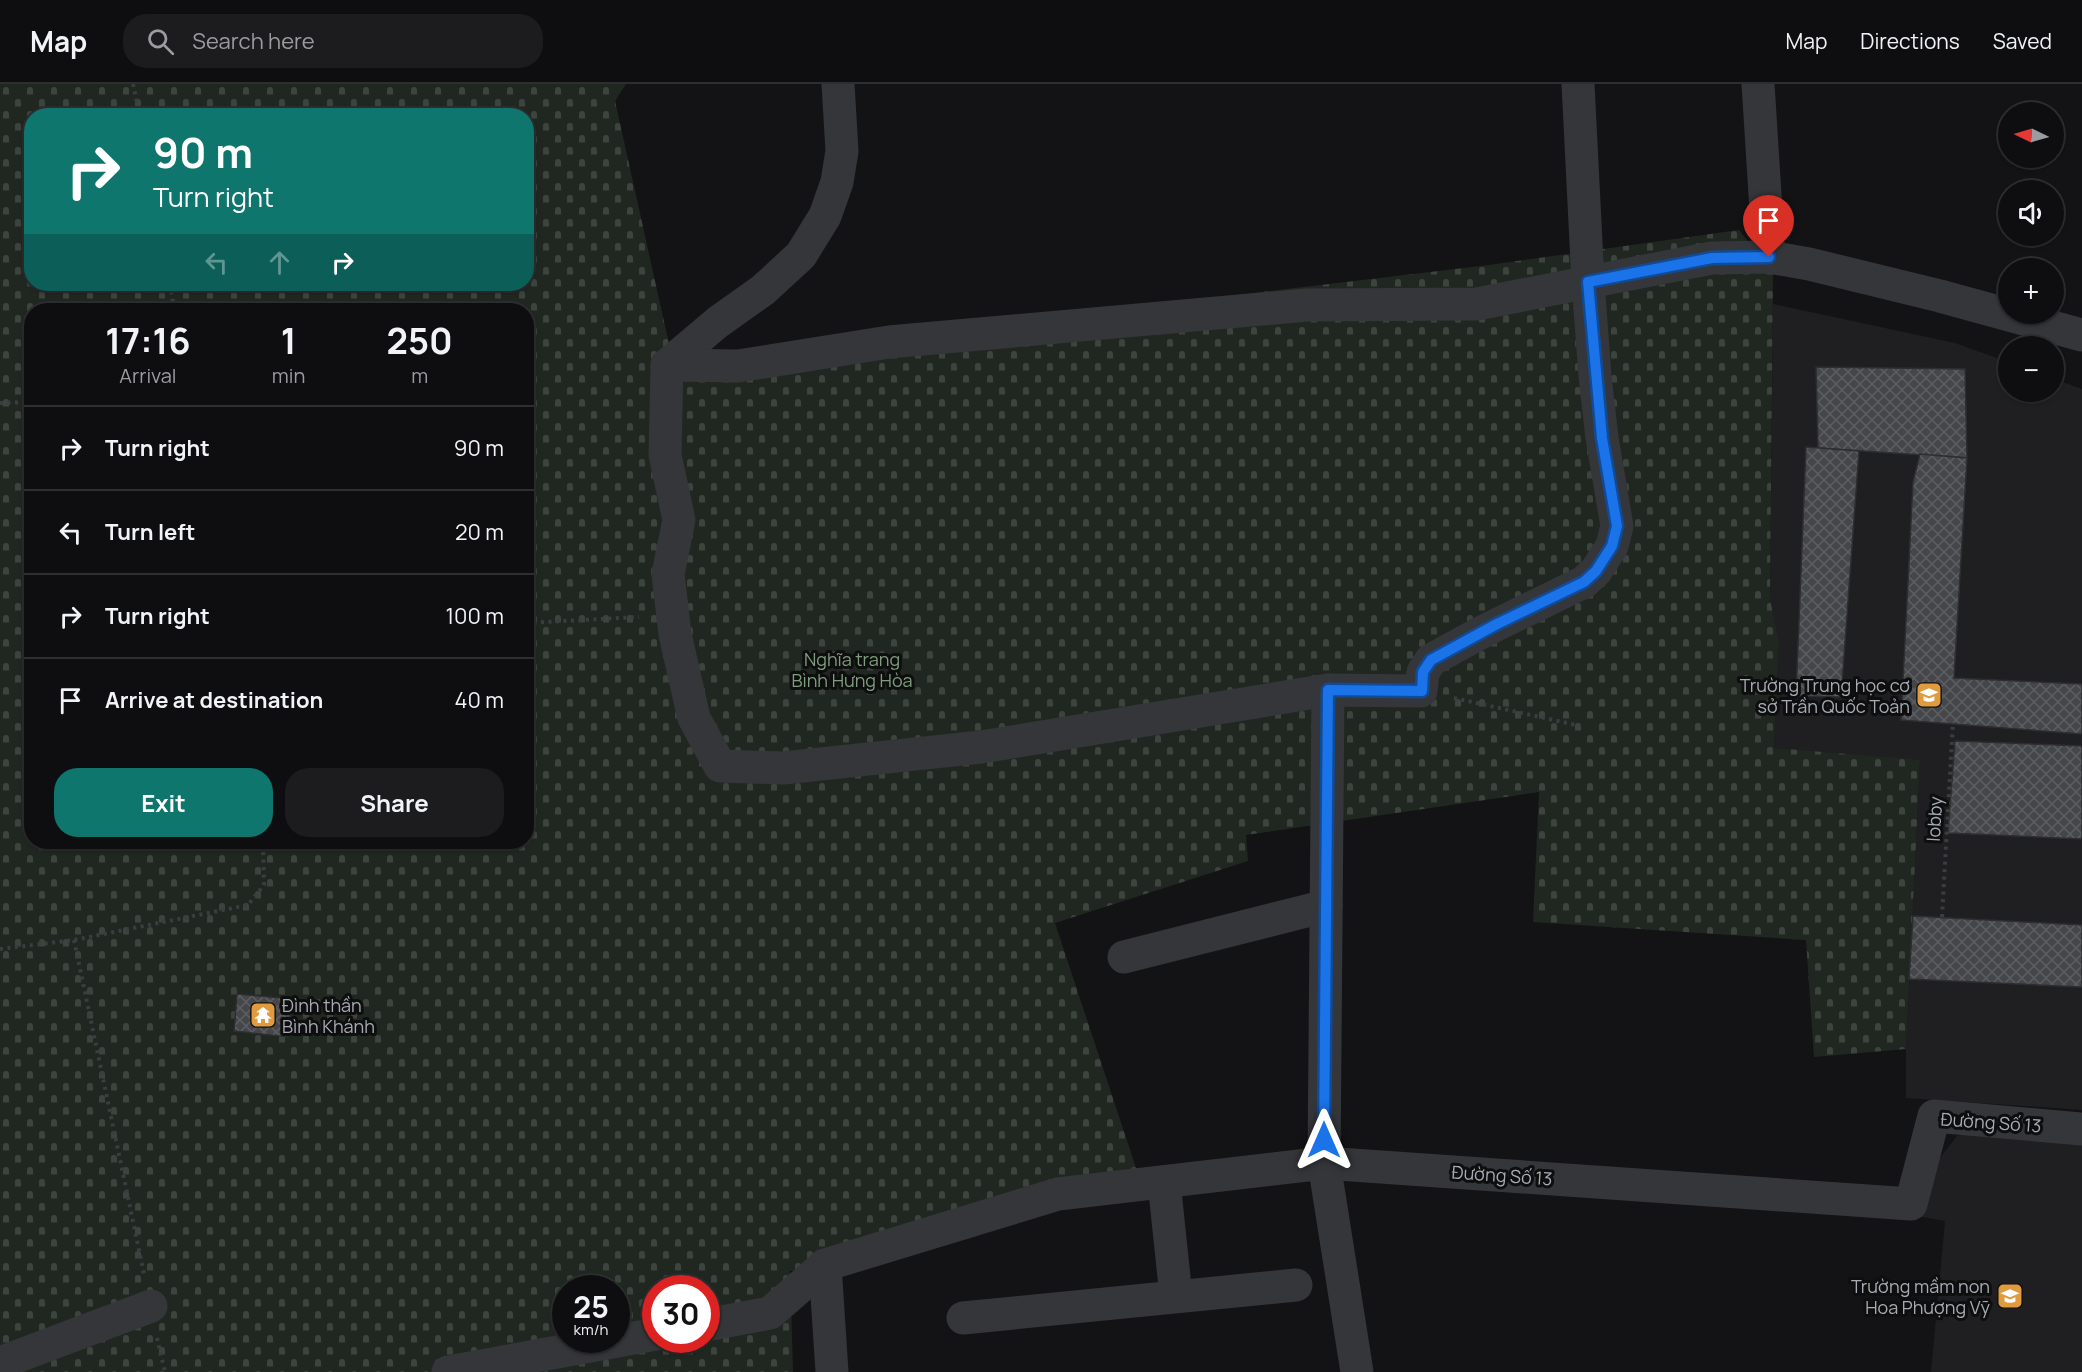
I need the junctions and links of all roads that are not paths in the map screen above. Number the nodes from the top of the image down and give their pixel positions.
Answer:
1 (838, 84) edge
2 (1578, 84) edge
3 (1758, 84) edge
4 (1769, 257) junction
5 (1588, 282) junction
6 (2082, 335) edge
7 (667, 365) junction
8 (1328, 690) junction
9 (1326, 906) junction
10 (1124, 957) dead end
11 (2082, 1129) edge
12 (1324, 1163) junction
13 (1164, 1182) junction
14 (825, 1265) junction
15 (1296, 1286) dead end
16 (1176, 1296) junction
17 (150, 1306) road end
18 (963, 1318) dead end
19 (720, 1322) edge
20 (642, 1337) edge
21 (0, 1363) edge
22 (448, 1372) edge
23 (832, 1372) edge
24 (1357, 1372) edge

1 - 7 street
2 - 5 street
3 - 4 street
4 - 5 street
4 - 6 street
5 - 7 street
5 - 8 street
7 - 8 street
8 - 9 street
9 - 10 street
9 - 12 street
11 - 12 street, Đường Số 13
12 - 13 street
12 - 24 street
13 - 14 street
13 - 16 street
14 - 19 street
14 - 23 street
15 - 16 street
16 - 18 street
17 - 21 street
20 - 22 street

